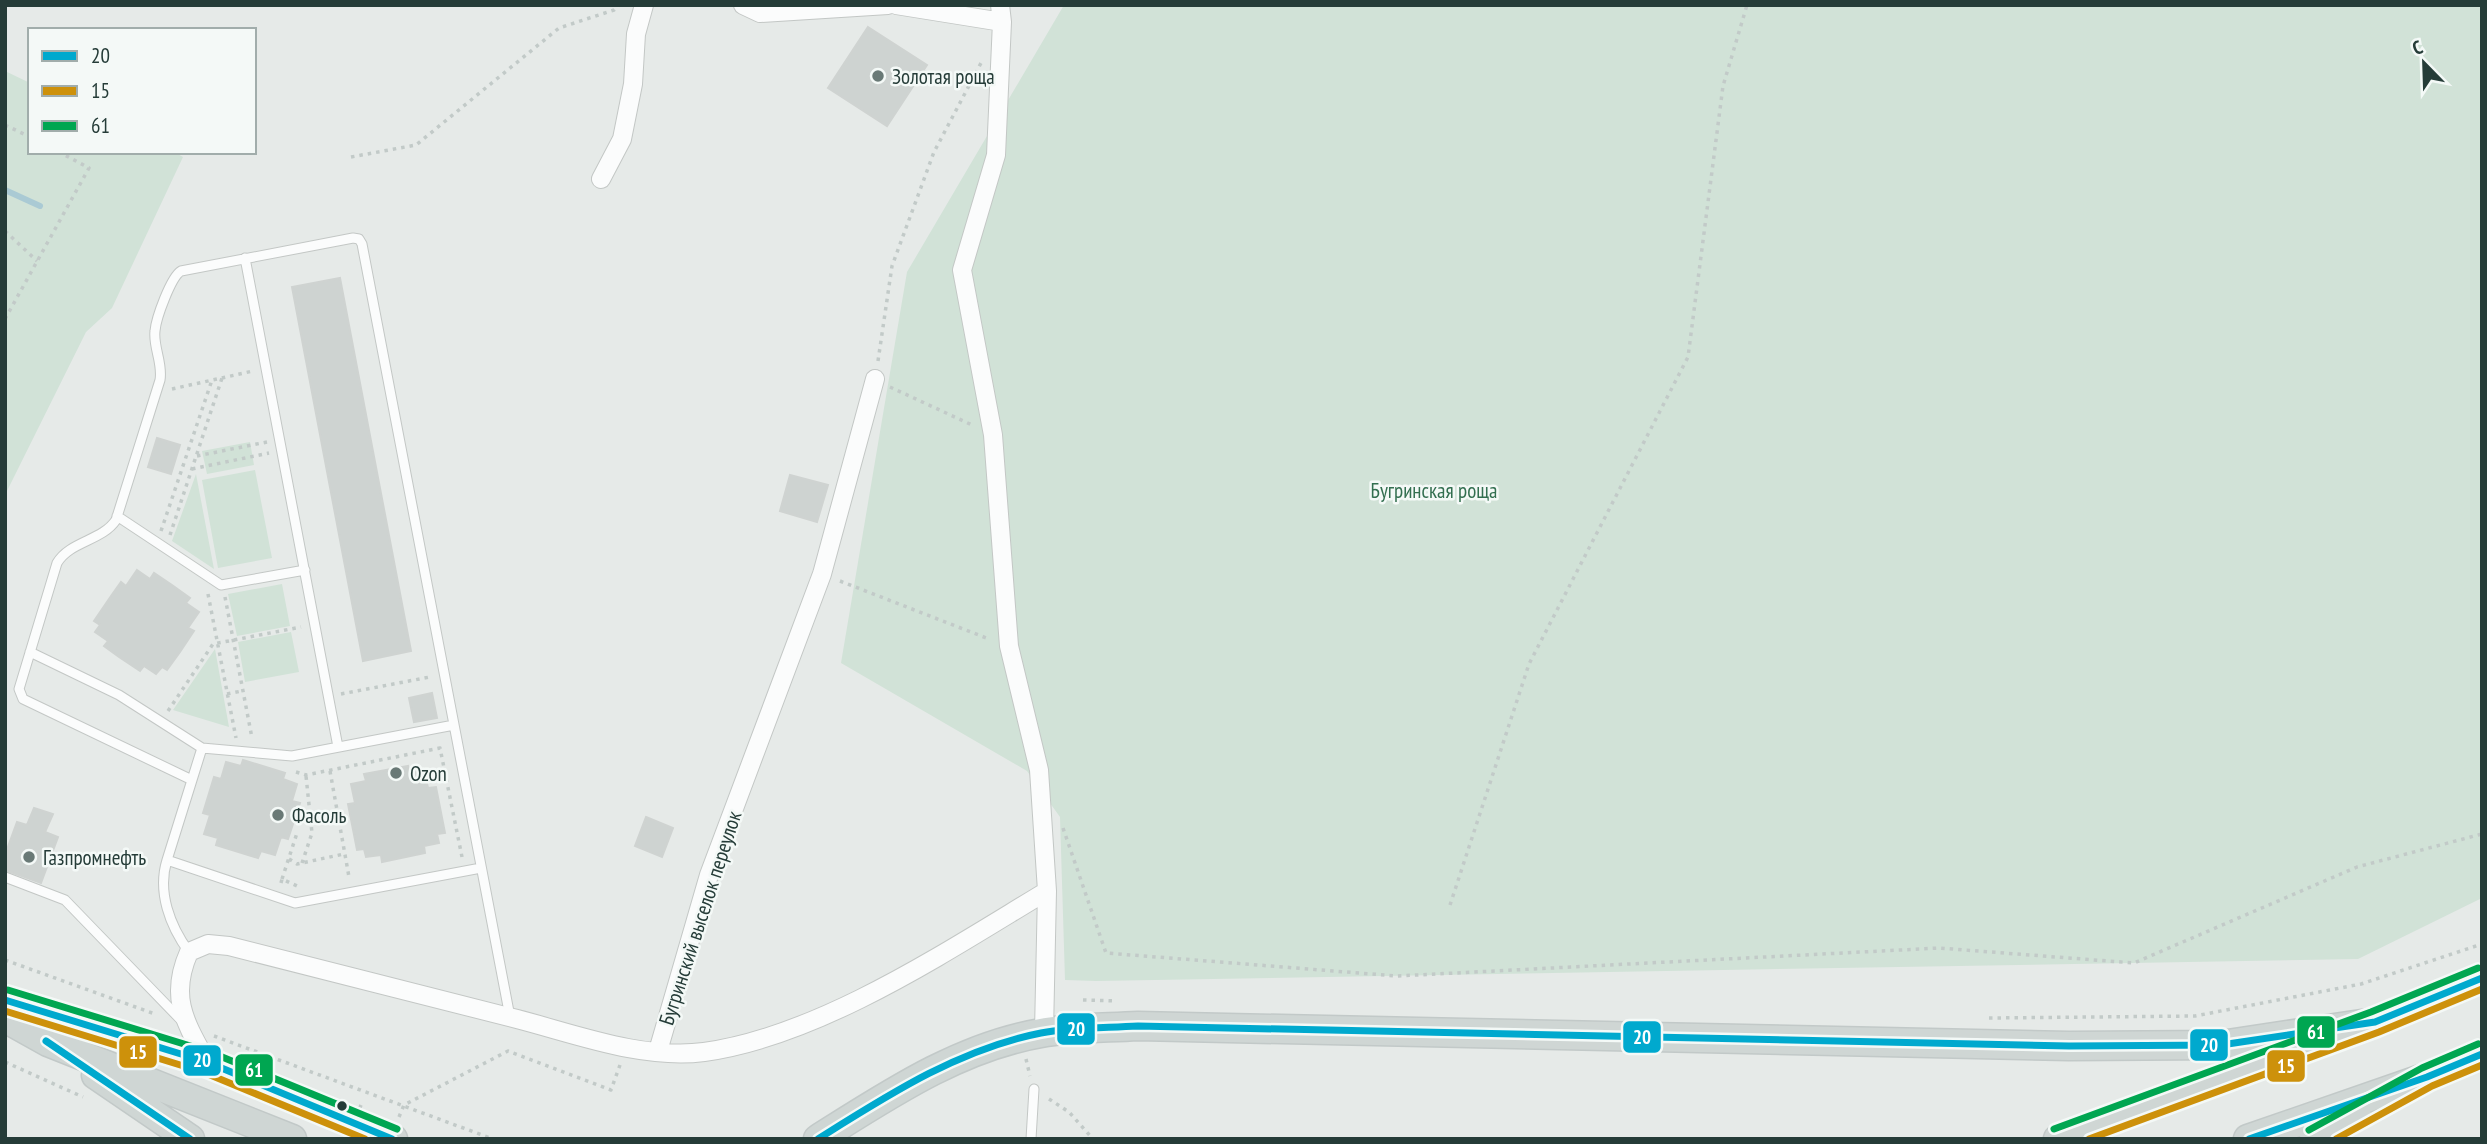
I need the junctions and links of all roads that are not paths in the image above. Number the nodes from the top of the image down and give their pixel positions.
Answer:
1 (644, 5) edge
2 (743, 5) edge
3 (888, 5) edge
4 (896, 5) edge
5 (1001, 14) edge
6 (601, 179) dead end
7 (245, 258) junction
8 (875, 379) road end
9 (117, 516) junction
10 (305, 570) junction
11 (30, 652) junction
12 (454, 725) junction
13 (338, 747) junction
14 (202, 748) junction
15 (192, 780) junction
16 (167, 860) junction
17 (481, 868) junction
18 (5, 877) edge
19 (1047, 891) junction
20 (189, 952) junction
21 (2482, 978) edge
22 (5, 1000) edge
23 (510, 1017) junction
24 (5, 1018) edge
25 (2375, 1023) junction
26 (187, 1026) junction
27 (1044, 1032) junction
28 (48, 1041) junction
29 (658, 1051) junction
30 (2482, 1055) edge
31 (207, 1062) junction
32 (2427, 1077) junction
33 (1034, 1089) road end
34 (395, 1130) edge
35 (190, 1139) edge
36 (292, 1139) edge
37 (818, 1139) edge
38 (1031, 1139) edge
39 (2058, 1139) edge
40 (2248, 1139) edge
41 (2314, 1139) edge

1 - 6 street
2 - 3 street
4 - 5 street
5 - 19 street
7 - 9 lane
7 - 10 lane
7 - 12 lane
8 - 29 street, Бугринский выселок переулок
9 - 10 lane
9 - 11 lane
10 - 13 lane
11 - 14 lane
11 - 15 lane
12 - 13 lane
12 - 17 lane
13 - 14 lane
14 - 15 lane
15 - 16 lane
16 - 17 lane
16 - 20 lane
17 - 23 lane
18 - 26 lane
19 - 27 street
19 - 29 street, Бугринский выселок переулок
20 - 23 street
20 - 26 street
21 - 25 main road
22 - 31 main road
23 - 29 street
24 - 28 main road
25 - 27 main road
25 - 39 main road
26 - 31 street
27 - 37 main road
28 - 35 main road
28 - 36 main road
30 - 32 main road
31 - 34 main road
32 - 40 main road
32 - 41 main road
33 - 38 lane

